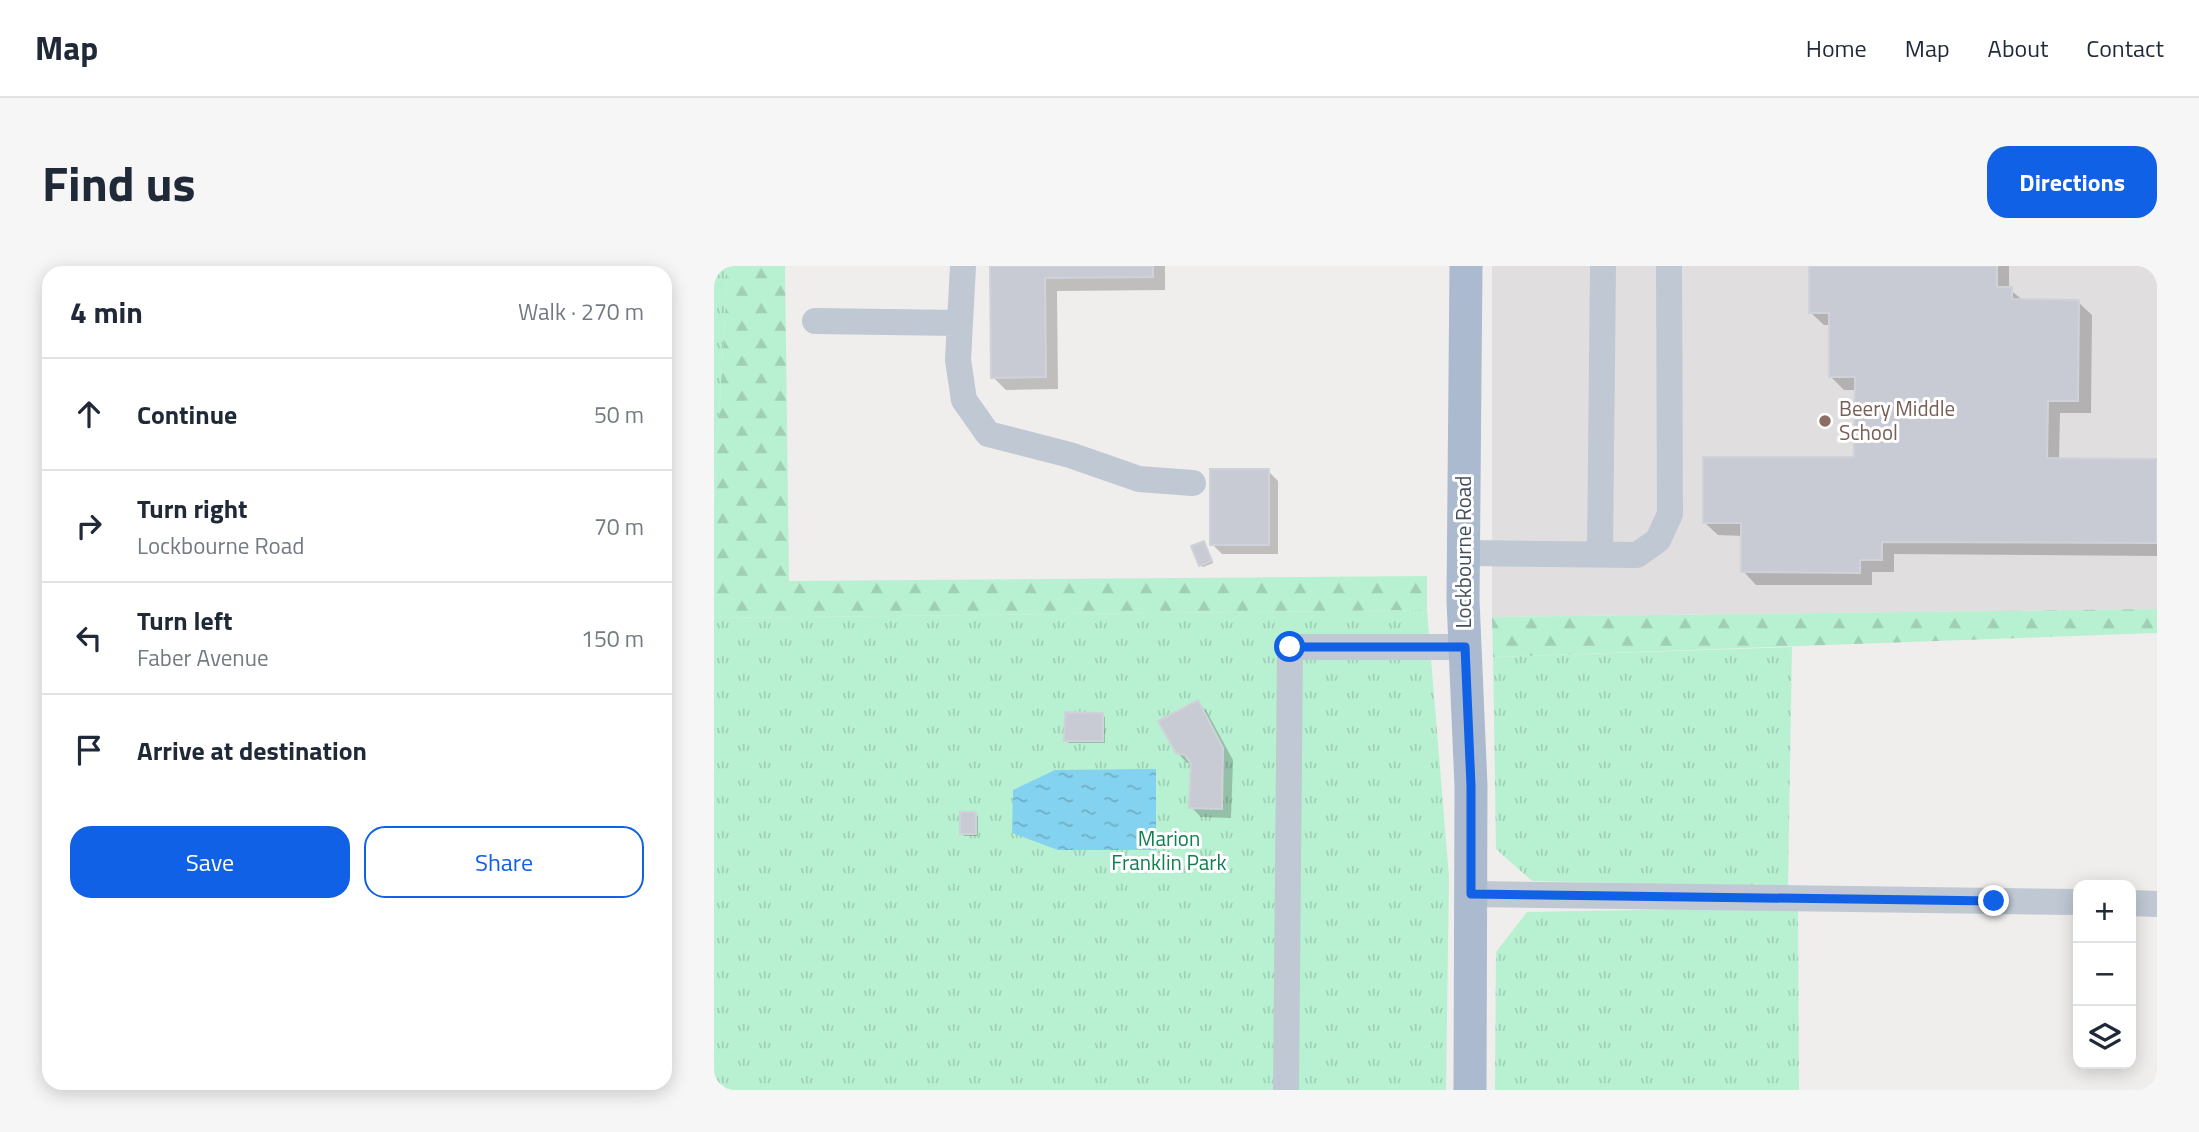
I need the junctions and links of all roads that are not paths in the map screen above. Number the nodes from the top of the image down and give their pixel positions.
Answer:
1 (963, 266) edge
2 (1466, 266) edge
3 (1603, 266) edge
4 (1669, 266) edge
5 (815, 321) dead end
6 (959, 323) junction
7 (1193, 483) dead end
8 (1463, 553) junction
9 (1600, 554) junction
10 (1465, 647) junction
11 (1471, 894) junction
12 (2073, 902) edge
13 (2136, 903) edge
14 (2157, 904) edge
15 (1286, 1090) edge
16 (1470, 1090) edge

1 - 6 street
2 - 8 main road, Lockbourne Road
3 - 9 street
4 - 9 street
5 - 6 street
6 - 7 street
8 - 9 street
8 - 10 main road, Lockbourne Road
10 - 11 main road, Lockbourne Road
10 - 15 street
11 - 12 street
11 - 16 main road, Lockbourne Road
13 - 14 street

